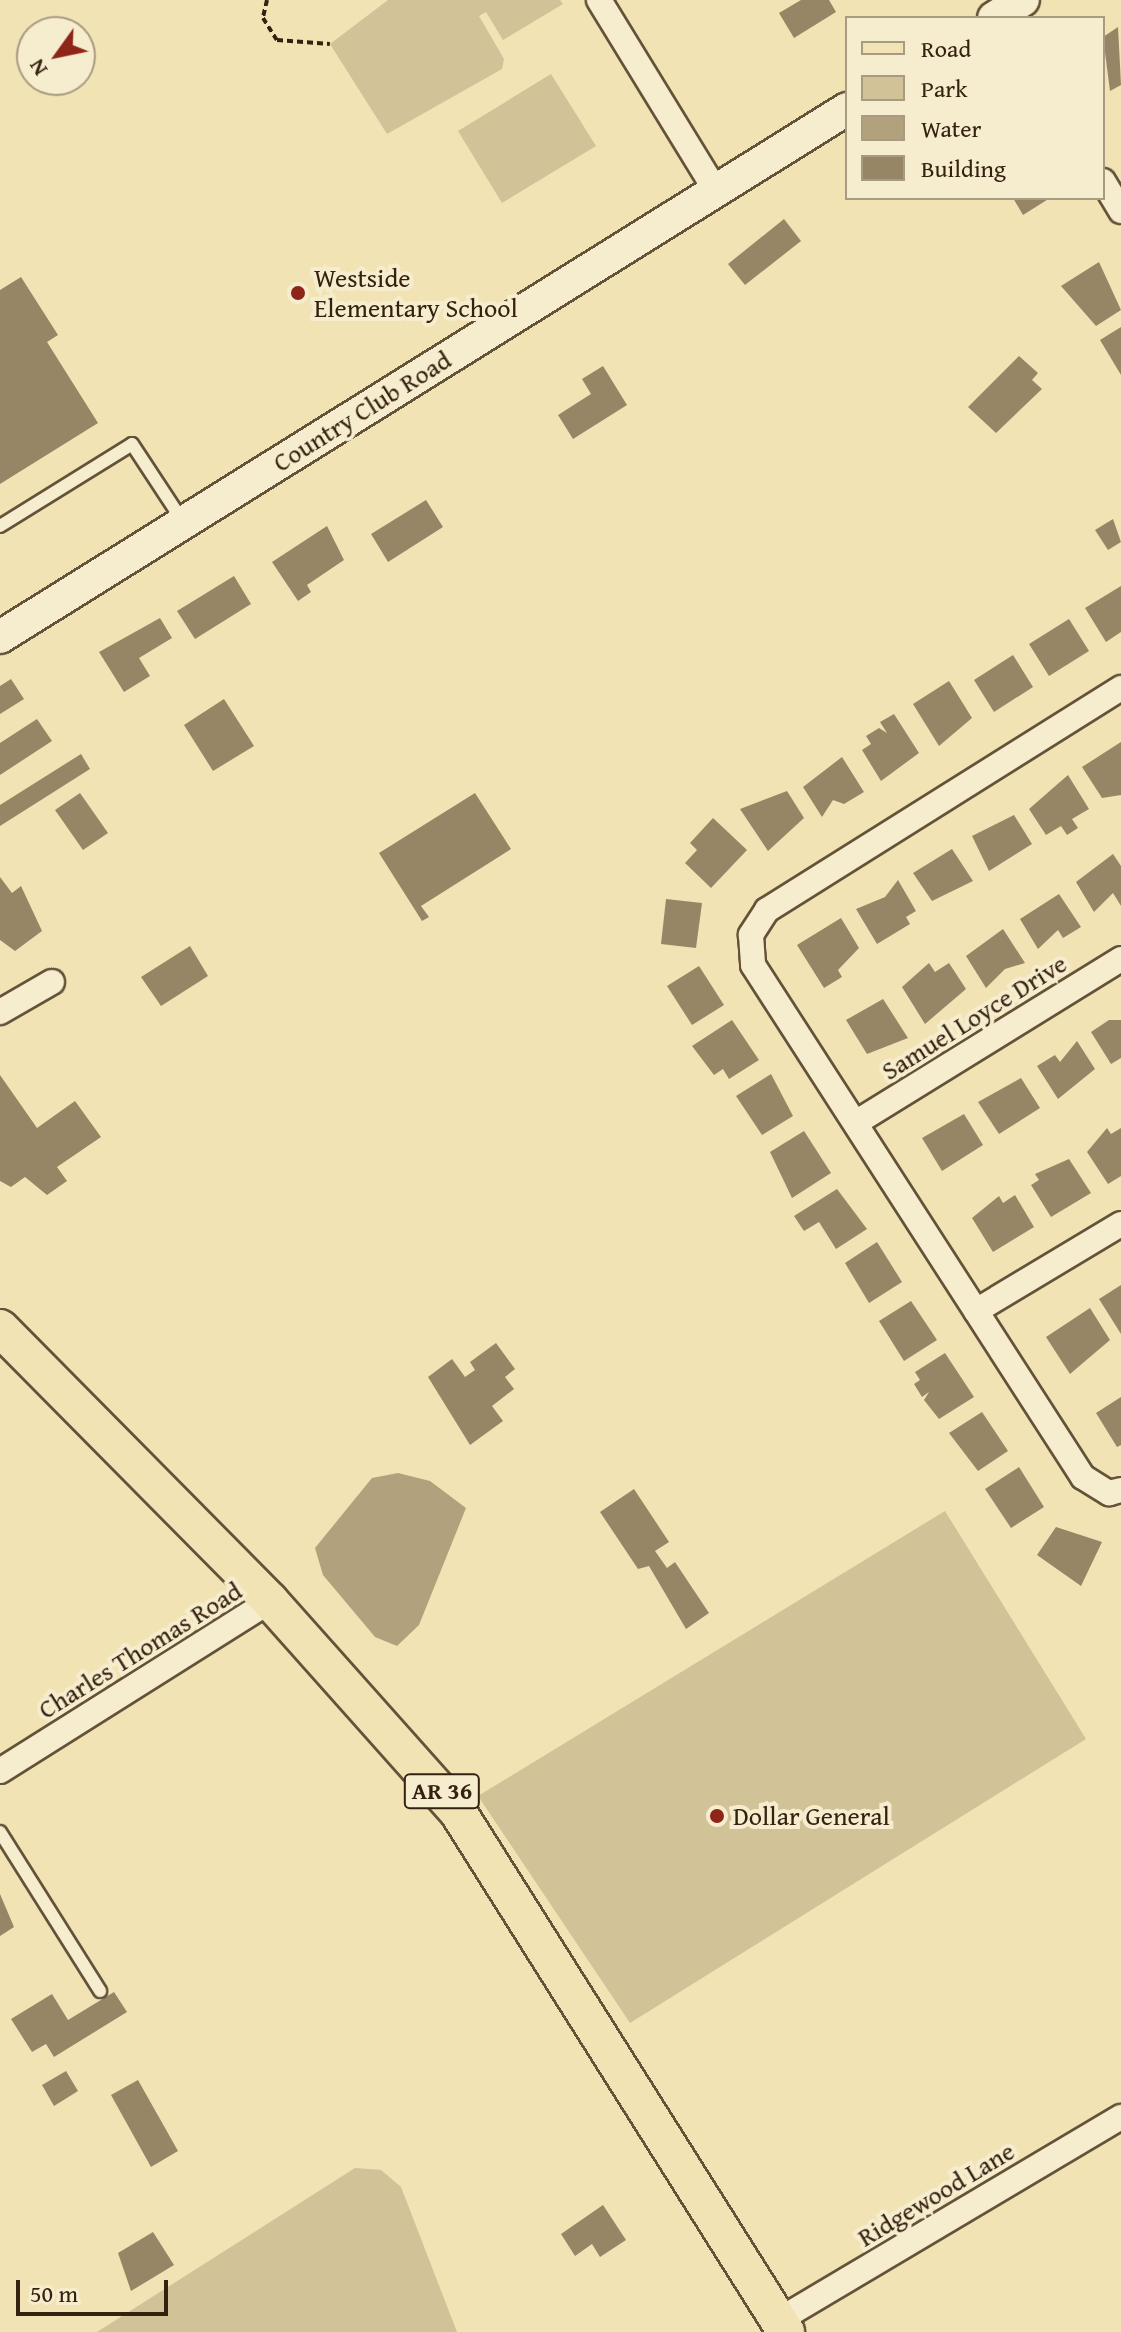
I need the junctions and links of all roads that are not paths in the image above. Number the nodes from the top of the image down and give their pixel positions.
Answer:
1 (599, 0) edge
2 (845, 110) edge
3 (1105, 184) edge
4 (716, 191) junction
5 (1121, 211) edge
6 (184, 522) junction
7 (0, 526) edge
8 (0, 637) edge
9 (1121, 688) edge
10 (1121, 959) edge
11 (52, 982) dead end
12 (0, 1012) edge
13 (857, 1122) junction
14 (1121, 1224) edge
15 (976, 1311) junction
16 (0, 1328) edge
17 (1121, 1490) edge
18 (270, 1601) junction
19 (0, 1771) edge
20 (0, 1832) edge
21 (100, 1991) dead end
22 (1121, 2117) edge
23 (783, 2326) edge

1 - 4 street
2 - 4 street, Country Club Road
3 - 5 street
4 - 6 street, Country Club Road
6 - 7 lane
6 - 8 street, Country Club Road
9 - 13 street
10 - 13 street, Samuel Loyce Drive
11 - 12 street
13 - 15 street
14 - 15 street
15 - 17 street
16 - 18 main road, AR 36
18 - 19 street, Charles Thomas Road
18 - 23 main road, AR 36
20 - 21 lane
22 - 23 street, Ridgewood Lane

